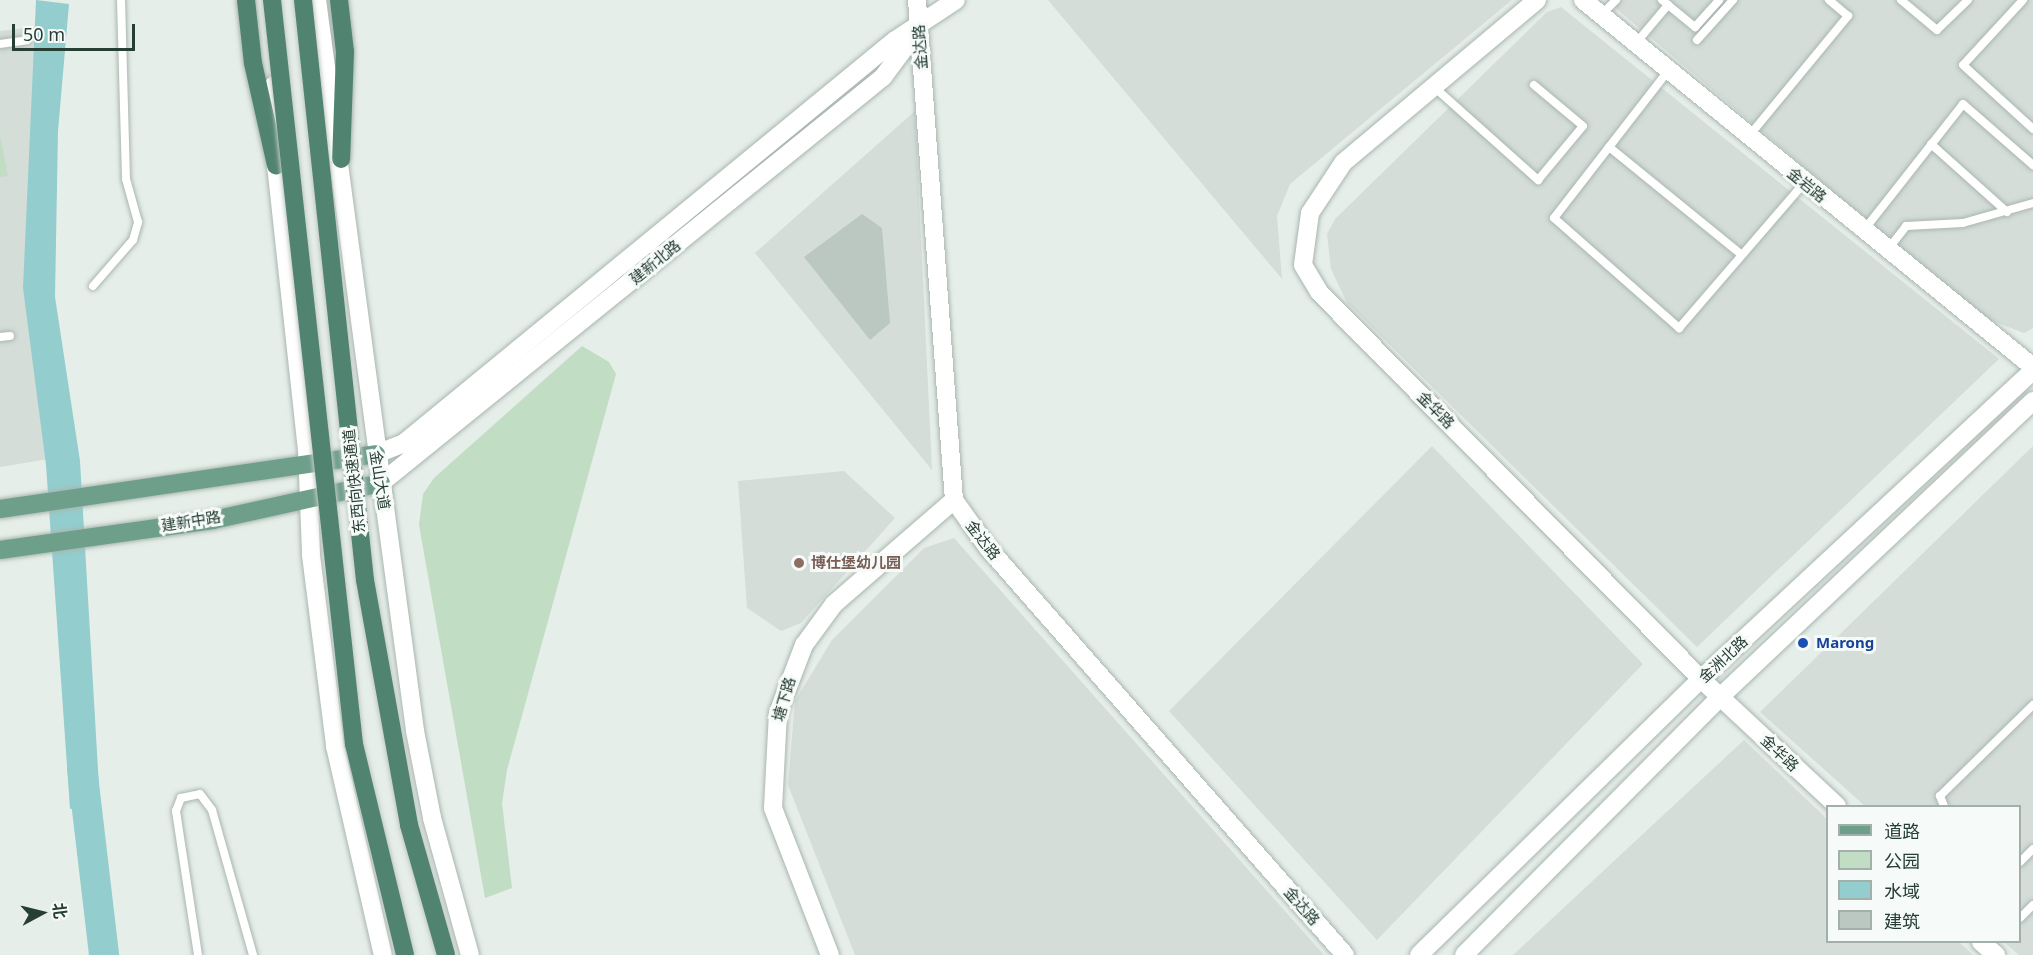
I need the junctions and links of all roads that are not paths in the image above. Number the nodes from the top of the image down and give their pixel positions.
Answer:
1 (121, 0) edge
2 (246, 0) edge
3 (267, 0) edge
4 (272, 0) edge
5 (303, 0) edge
6 (317, 0) edge
7 (339, 0) edge
8 (917, 0) edge
9 (956, 0) edge
10 (1538, 0) edge
11 (1583, 0) edge
12 (1616, 0) edge
13 (1719, 0) edge
14 (1732, 0) edge
15 (1829, 0) edge
16 (1901, 0) edge
17 (1968, 0) edge
18 (2023, 0) edge
19 (1665, 3) edge
20 (1601, 14) junction
21 (918, 30) junction
22 (27, 40) dead end
23 (1697, 40) dead end
24 (1636, 43) junction
25 (0, 44) edge
26 (1669, 70) junction
27 (1534, 85) dead end
28 (1434, 87) junction
29 (2033, 129) edge
30 (1749, 136) junction
31 (1931, 144) junction
32 (1609, 147) junction
33 (341, 159) junction
34 (276, 165) junction
35 (2033, 165) edge
36 (1804, 183) junction
37 (2033, 203) edge
38 (2007, 212) junction
39 (1864, 230) junction
40 (1887, 250) junction
41 (1742, 255) junction
42 (93, 286) dead end
43 (10, 336) dead end
44 (0, 337) edge
45 (2033, 368) edge
46 (2033, 401) edge
47 (376, 454) junction
48 (307, 464) junction
49 (381, 483) junction
50 (309, 496) junction
51 (954, 500) junction
52 (0, 509) edge
53 (0, 550) edge
54 (1701, 679) junction
55 (1720, 697) junction
56 (2033, 705) edge
57 (1835, 805) edge
58 (1943, 805) edge
59 (2033, 849) edge
60 (2021, 860) edge
61 (2033, 905) edge
62 (2021, 916) edge
63 (198, 955) edge
64 (253, 955) edge
65 (383, 955) edge
66 (405, 955) edge
67 (446, 955) edge
68 (470, 955) edge
69 (830, 955) edge
70 (1345, 955) edge
71 (1419, 955) edge
72 (1464, 955) edge

1 - 42 lane
2 - 34 highway
3 - 34 main road
4 - 66 highway, 东西向快速通道, bridge
5 - 67 highway, 东西向快速通道, bridge
6 - 33 main road, 金山大道
7 - 33 highway
8 - 21 main road, 金达路
9 - 21 main road, 建新北路
10 - 28 main road, 金华路
11 - 20 main road, 金岩路
12 - 20 lane
13 - 19 lane
14 - 23 lane
15 - 30 lane
16 - 17 lane
18 - 29 lane
19 - 24 lane
20 - 24 main road, 金岩路
21 - 47 main road, 建新北路
21 - 49 main road, 建新北路
21 - 51 main road, 金达路
22 - 25 lane
24 - 26 main road, 金岩路
26 - 30 main road, 金岩路
26 - 32 lane
27 - 28 lane
28 - 54 main road, 金华路
30 - 36 main road, 金岩路
31 - 35 lane
31 - 38 lane
31 - 39 lane
32 - 41 lane
32 - 41 lane
33 - 47 main road, 金山大道
34 - 48 main road
36 - 39 main road, 金岩路
36 - 41 lane
37 - 38 lane
38 - 40 lane
39 - 40 main road, 金岩路
40 - 45 main road, 金岩路
43 - 44 lane
45 - 54 main road, 金洲北路
46 - 55 main road, 金洲北路
47 - 48 main road
47 - 49 main road, 金山大道
48 - 50 main road
48 - 52 main road
49 - 50 main road, 建新中路
49 - 68 main road, 金山大道
50 - 53 main road, 建新中路
50 - 65 main road
51 - 69 main road, 塘下路
51 - 70 main road, 金达路
54 - 55 main road, 金华路
54 - 71 main road, 金洲北路
55 - 57 main road, 金华路
55 - 72 main road, 金洲北路
56 - 58 lane
59 - 60 lane
61 - 62 lane
63 - 64 lane

